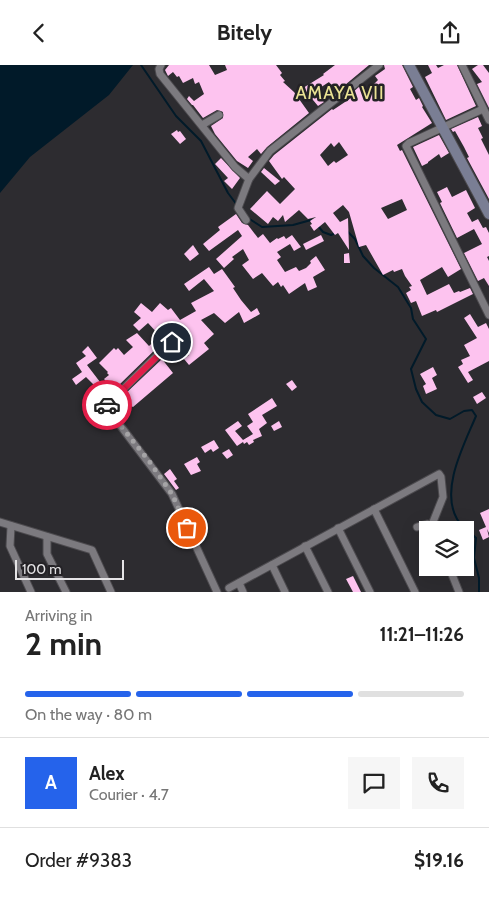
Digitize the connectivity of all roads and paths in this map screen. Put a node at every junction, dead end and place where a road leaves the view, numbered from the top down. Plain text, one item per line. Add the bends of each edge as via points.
1 (161, 65) edge
2 (379, 65) edge
3 (409, 65) edge
4 (464, 66) edge
5 (483, 109) junction
6 (219, 115) dead end
7 (489, 120) edge
8 (202, 125) junction
9 (443, 127) junction
10 (250, 179) junction
11 (489, 214) edge
12 (246, 220) dead end
13 (489, 315) edge
14 (172, 342) dead end
15 (374, 509) junction
16 (435, 521) edge
17 (0, 522) edge
18 (11, 525) junction
19 (338, 528) junction
20 (47, 537) junction
21 (305, 546) junction
22 (272, 565) junction
23 (452, 576) edge
24 (239, 583) junction
25 (229, 588) dead end
26 (31, 592) edge
27 (66, 592) edge
28 (111, 592) edge
29 (217, 592) edge
30 (243, 592) edge
31 (285, 592) edge
32 (328, 592) edge
33 (370, 592) edge
34 (415, 592) edge
35 (459, 592) edge

1 - 8 street via 160,74
2 - 10 street via 270,151
3 - 9 street
4 - 5 street
5 - 7 street
5 - 9 street
6 - 8 street
8 - 10 street via 235,167
9 - 11 street
9 - 13 street via 406,146
10 - 12 street via 238,205
14 - 29 street via 107,408 172,494
15 - 16 street via 439,474 443,497
15 - 19 street
15 - 34 street
17 - 18 street
18 - 20 street
18 - 26 street via 10,546
19 - 21 street
19 - 33 street
20 - 27 street via 48,554
20 - 28 street via 92,550
21 - 22 street
21 - 32 street
22 - 24 street
22 - 31 street
23 - 35 street
24 - 25 street
24 - 30 street

